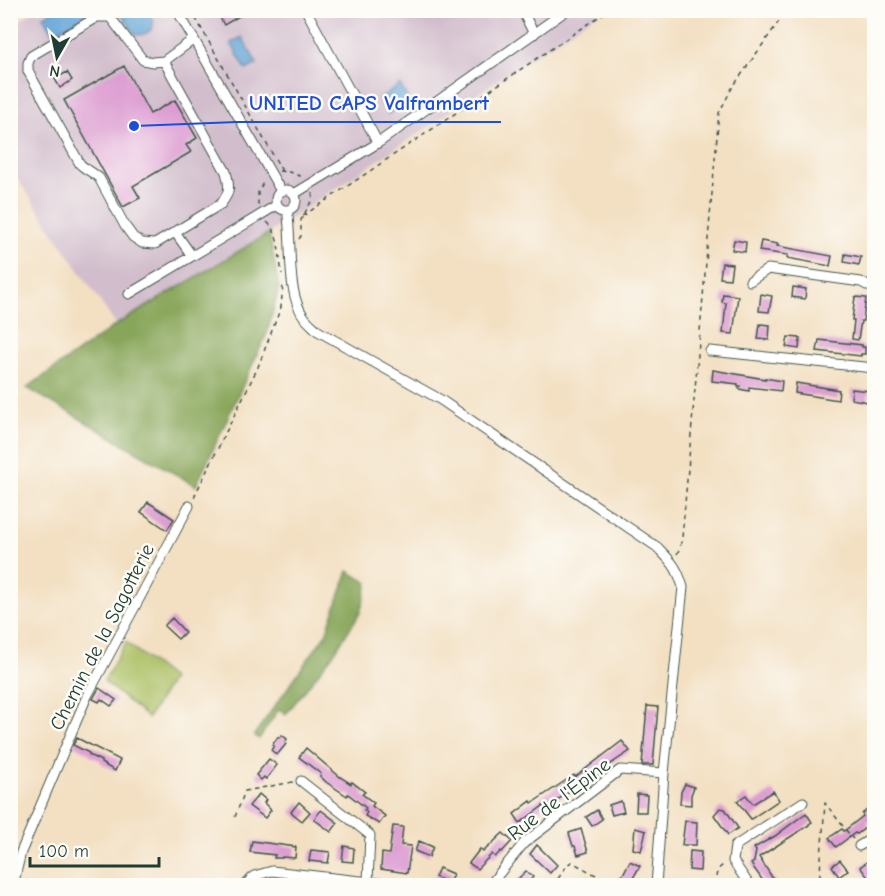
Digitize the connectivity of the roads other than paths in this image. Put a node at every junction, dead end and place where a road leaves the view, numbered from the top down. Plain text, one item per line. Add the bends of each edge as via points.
1 (177, 10) edge
2 (306, 10) edge
3 (522, 10) edge
4 (567, 10) edge
5 (534, 34) junction
6 (194, 39) junction
7 (164, 61) junction
8 (378, 143) junction
9 (281, 191) junction
10 (294, 194) junction
11 (277, 205) junction
12 (287, 210) junction
13 (175, 232) junction
14 (192, 256) junction
15 (750, 281) dead end
16 (874, 289) edge
17 (129, 294) dead end
18 (710, 351) dead end
19 (874, 368) edge
20 (189, 507) road end
21 (664, 773) junction
22 (301, 781) road end
23 (802, 802) dead end
24 (874, 837) edge
25 (859, 846) road end
26 (313, 880) edge
27 (368, 882) junction
28 (13, 885) edge
29 (245, 885) edge
30 (404, 885) edge
31 (492, 885) edge
32 (656, 885) edge
33 (750, 885) edge

1 - 6 street
2 - 8 street
3 - 5 street
4 - 5 street
5 - 8 street
6 - 7 street
6 - 9 street
7 - 13 street via 229,184 228,194 220,204
7 - 13 street via 143,60 110,17 104,16 31,56 28,71 81,165 99,178 133,237 155,244
8 - 10 street
9 - 10 street
9 - 11 street
10 - 12 street via 295,204
11 - 12 street
11 - 14 street
12 - 21 street via 294,297 303,316 318,331 441,400 672,562 683,587
13 - 14 street
14 - 17 street
15 - 16 street via 768,269 861,282
18 - 19 street
20 - 28 street, Chemin de la Sagotterie via 87,696 21,852
21 - 31 street, Rue de l'Épine via 620,770 524,843
21 - 32 street
22 - 27 street via 370,835
23 - 33 street via 735,846 733,861
24 - 25 street
26 - 27 street
26 - 29 street via 272,871 254,876
27 - 30 street

